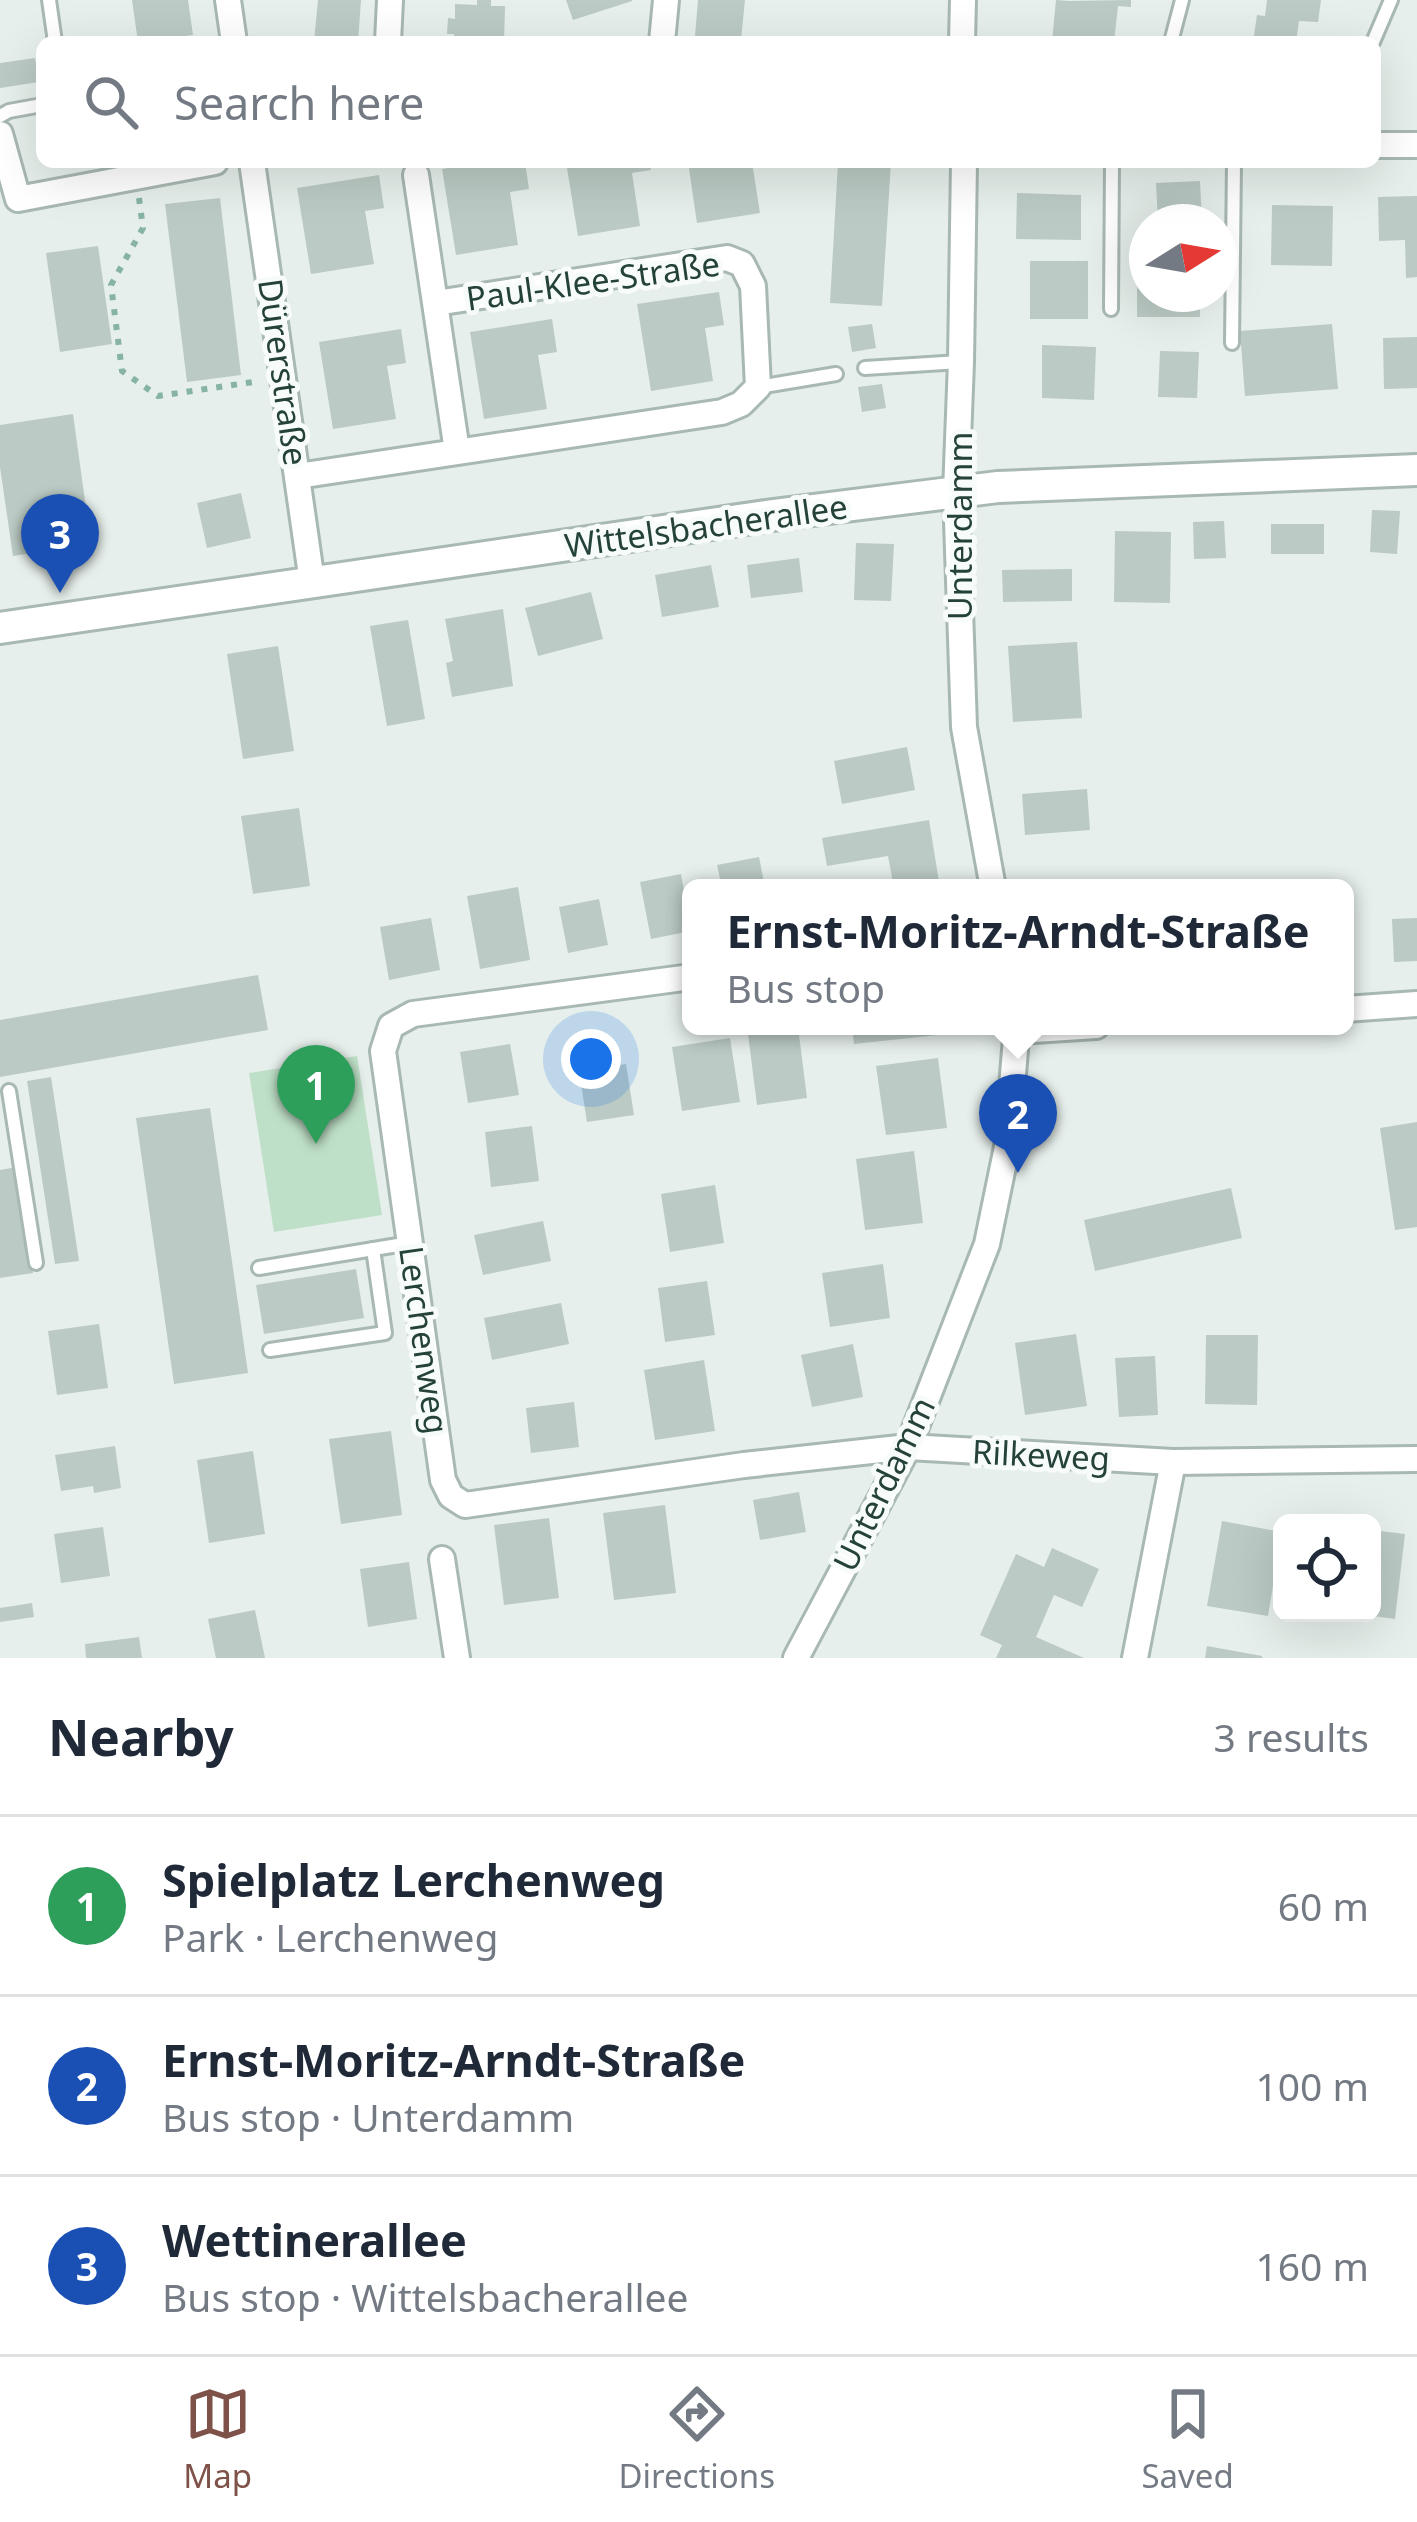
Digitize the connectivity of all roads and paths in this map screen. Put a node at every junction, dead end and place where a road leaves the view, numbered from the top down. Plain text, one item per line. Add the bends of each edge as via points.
1 (49, 0) edge
2 (228, 0) edge
3 (390, 0) edge
4 (666, 0) edge
5 (963, 0) edge
6 (1182, 0) edge
7 (1390, 0) edge
8 (54, 36) edge
9 (233, 36) edge
10 (388, 36) edge
11 (663, 36) edge
12 (962, 36) edge
13 (1173, 36) edge
14 (1375, 36) edge
15 (36, 106) edge
16 (0, 116) edge
17 (0, 134) edge
18 (1381, 145) edge
19 (1417, 146) edge
20 (183, 168) edge
21 (253, 168) edge
22 (964, 168) edge
23 (1112, 168) edge
24 (1234, 168) edge
25 (416, 175) dead end
26 (136, 177) junction
27 (436, 303) junction
28 (1111, 309) dead end
29 (1232, 344) dead end
30 (962, 362) junction
31 (865, 368) dead end
32 (836, 374) dead end
33 (284, 378) junction
34 (758, 387) junction
35 (457, 451) junction
36 (1417, 470) edge
37 (298, 476) junction
38 (956, 492) junction
39 (312, 582) junction
40 (0, 628) edge
41 (991, 879) edge
42 (682, 978) edge
43 (1417, 1004) edge
44 (1354, 1008) edge
45 (1016, 1035) edge
46 (9, 1091) dead end
47 (17, 1144) junction
48 (0, 1148) edge
49 (411, 1243) junction
50 (373, 1250) junction
51 (36, 1263) dead end
52 (259, 1268) dead end
53 (270, 1350) dead end
54 (908, 1447) junction
55 (1417, 1459) edge
56 (1173, 1462) junction
57 (442, 1558) dead end
58 (457, 1658) edge
59 (796, 1658) edge
60 (1135, 1658) edge

1 - 8 lane
2 - 9 street
3 - 10 street
4 - 11 street
5 - 12 street
6 - 13 lane
7 - 14 lane
15 - 16 lane
17 - 26 street via 18,199
18 - 19 street
20 - 26 street
21 - 33 street, Dürerstraße
22 - 30 street, Unterdamm
23 - 28 lane
24 - 29 lane
25 - 27 street, Paul-Klee-Straße
26 - 33 path via 143,228 111,285 122,371 158,396
27 - 34 street, Paul-Klee-Straße via 727,258 742,264 754,286
27 - 35 street, Paul-Klee-Straße
30 - 31 lane
30 - 38 street, Unterdamm
32 - 34 lane
33 - 37 street, Dürerstraße
34 - 35 street via 722,412
35 - 37 street
36 - 38 street, Wittelsbacherallee
37 - 39 street, Dürerstraße
38 - 39 street, Wittelsbacherallee
38 - 41 street, Unterdamm via 964,727
39 - 40 street, Wittelsbacherallee
42 - 49 street, Lerchenweg via 413,1014 391,1026 383,1051
43 - 44 street
45 - 54 street, Unterdamm via 1007,1148 986,1244
46 - 47 lane
47 - 48 lane
47 - 51 lane
49 - 50 lane
49 - 54 street, Lerchenweg via 442,1480 465,1504
50 - 52 lane
50 - 53 lane via 385,1333
54 - 56 street, Rilkeweg
54 - 59 street, Unterdamm
55 - 56 street, Rilkeweg
56 - 60 street
57 - 58 street

